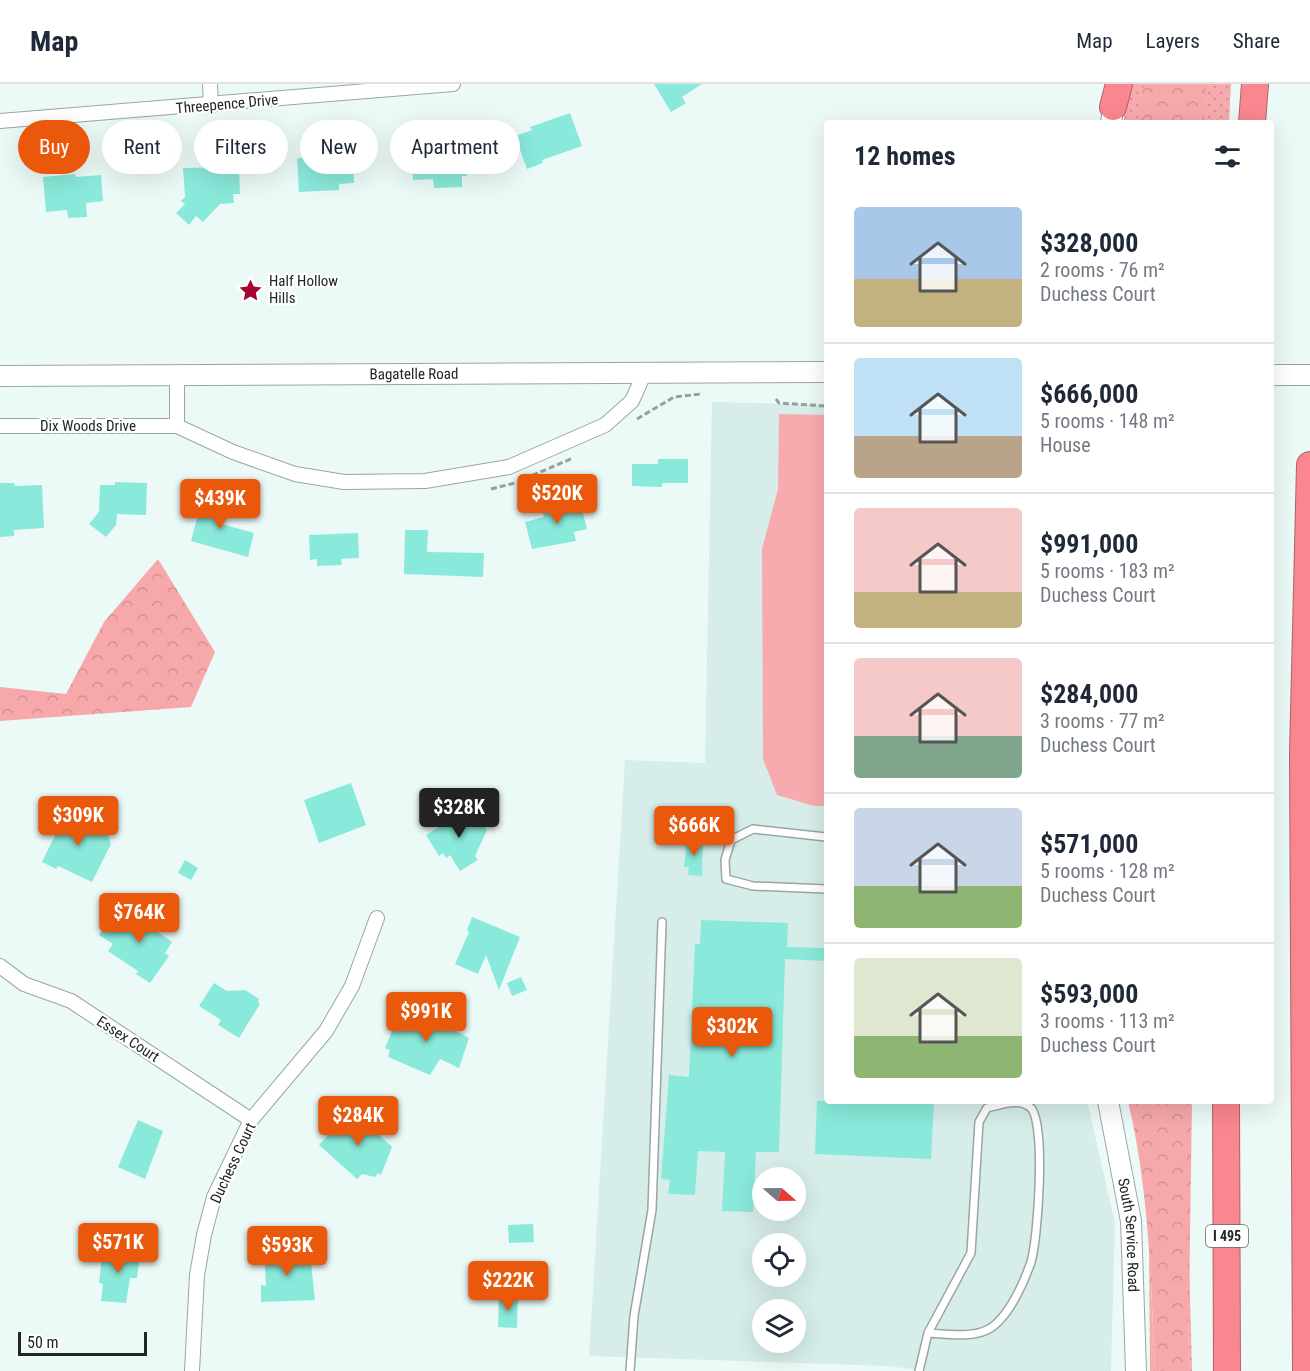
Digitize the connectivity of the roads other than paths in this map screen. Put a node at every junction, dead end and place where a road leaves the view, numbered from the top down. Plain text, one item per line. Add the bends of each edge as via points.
1 (210, 84) edge
2 (453, 84) edge
3 (1255, 84) edge
4 (211, 106) junction
5 (1252, 120) edge
6 (0, 121) edge
7 (824, 372) edge
8 (644, 374) junction
9 (177, 375) junction
10 (1274, 375) edge
11 (1310, 375) edge
12 (0, 376) edge
13 (0, 426) edge
14 (177, 426) junction
15 (1310, 465) edge
16 (824, 837) edge
17 (824, 889) edge
18 (377, 918) dead end
19 (662, 922) dead end
20 (0, 966) edge
21 (1008, 1104) edge
22 (1023, 1104) edge
23 (1108, 1104) edge
24 (1213, 1104) edge
25 (1226, 1104) edge
26 (251, 1120) junction
27 (928, 1333) junction
28 (1307, 1349) edge
29 (1227, 1361) edge
30 (192, 1371) edge
31 (630, 1371) edge
32 (919, 1371) edge
33 (1136, 1371) edge

1 - 4 street
2 - 4 street, Threepence Drive
3 - 5 highway
4 - 6 street, Threepence Drive
7 - 8 street, Bagatelle Road
8 - 9 street, Bagatelle Road
8 - 14 street, Dix Woods Drive via 632,401 605,425 508,467 425,481 344,482 295,474
9 - 12 street, Bagatelle Road
9 - 14 street
10 - 11 street
13 - 14 street, Dix Woods Drive
15 - 28 highway via 1303,753
16 - 17 lane via 753,830 731,840 725,860 726,879 753,886
18 - 26 street, Duchess Court via 352,986 326,1031
19 - 31 lane via 652,1210 634,1316
20 - 26 street, Essex Court via 24,984 71,1002
21 - 27 lane via 987,1108 979,1122 971,1253
22 - 27 lane via 1031,1108 1039,1126 1038,1207 1031,1260 1013,1304 988,1329 963,1334
23 - 33 street, South Service Road via 1131,1221
24 - 29 highway
25 - 29 highway, I 495
26 - 30 street, Duchess Court via 214,1197 204,1235 197,1275
27 - 32 lane

